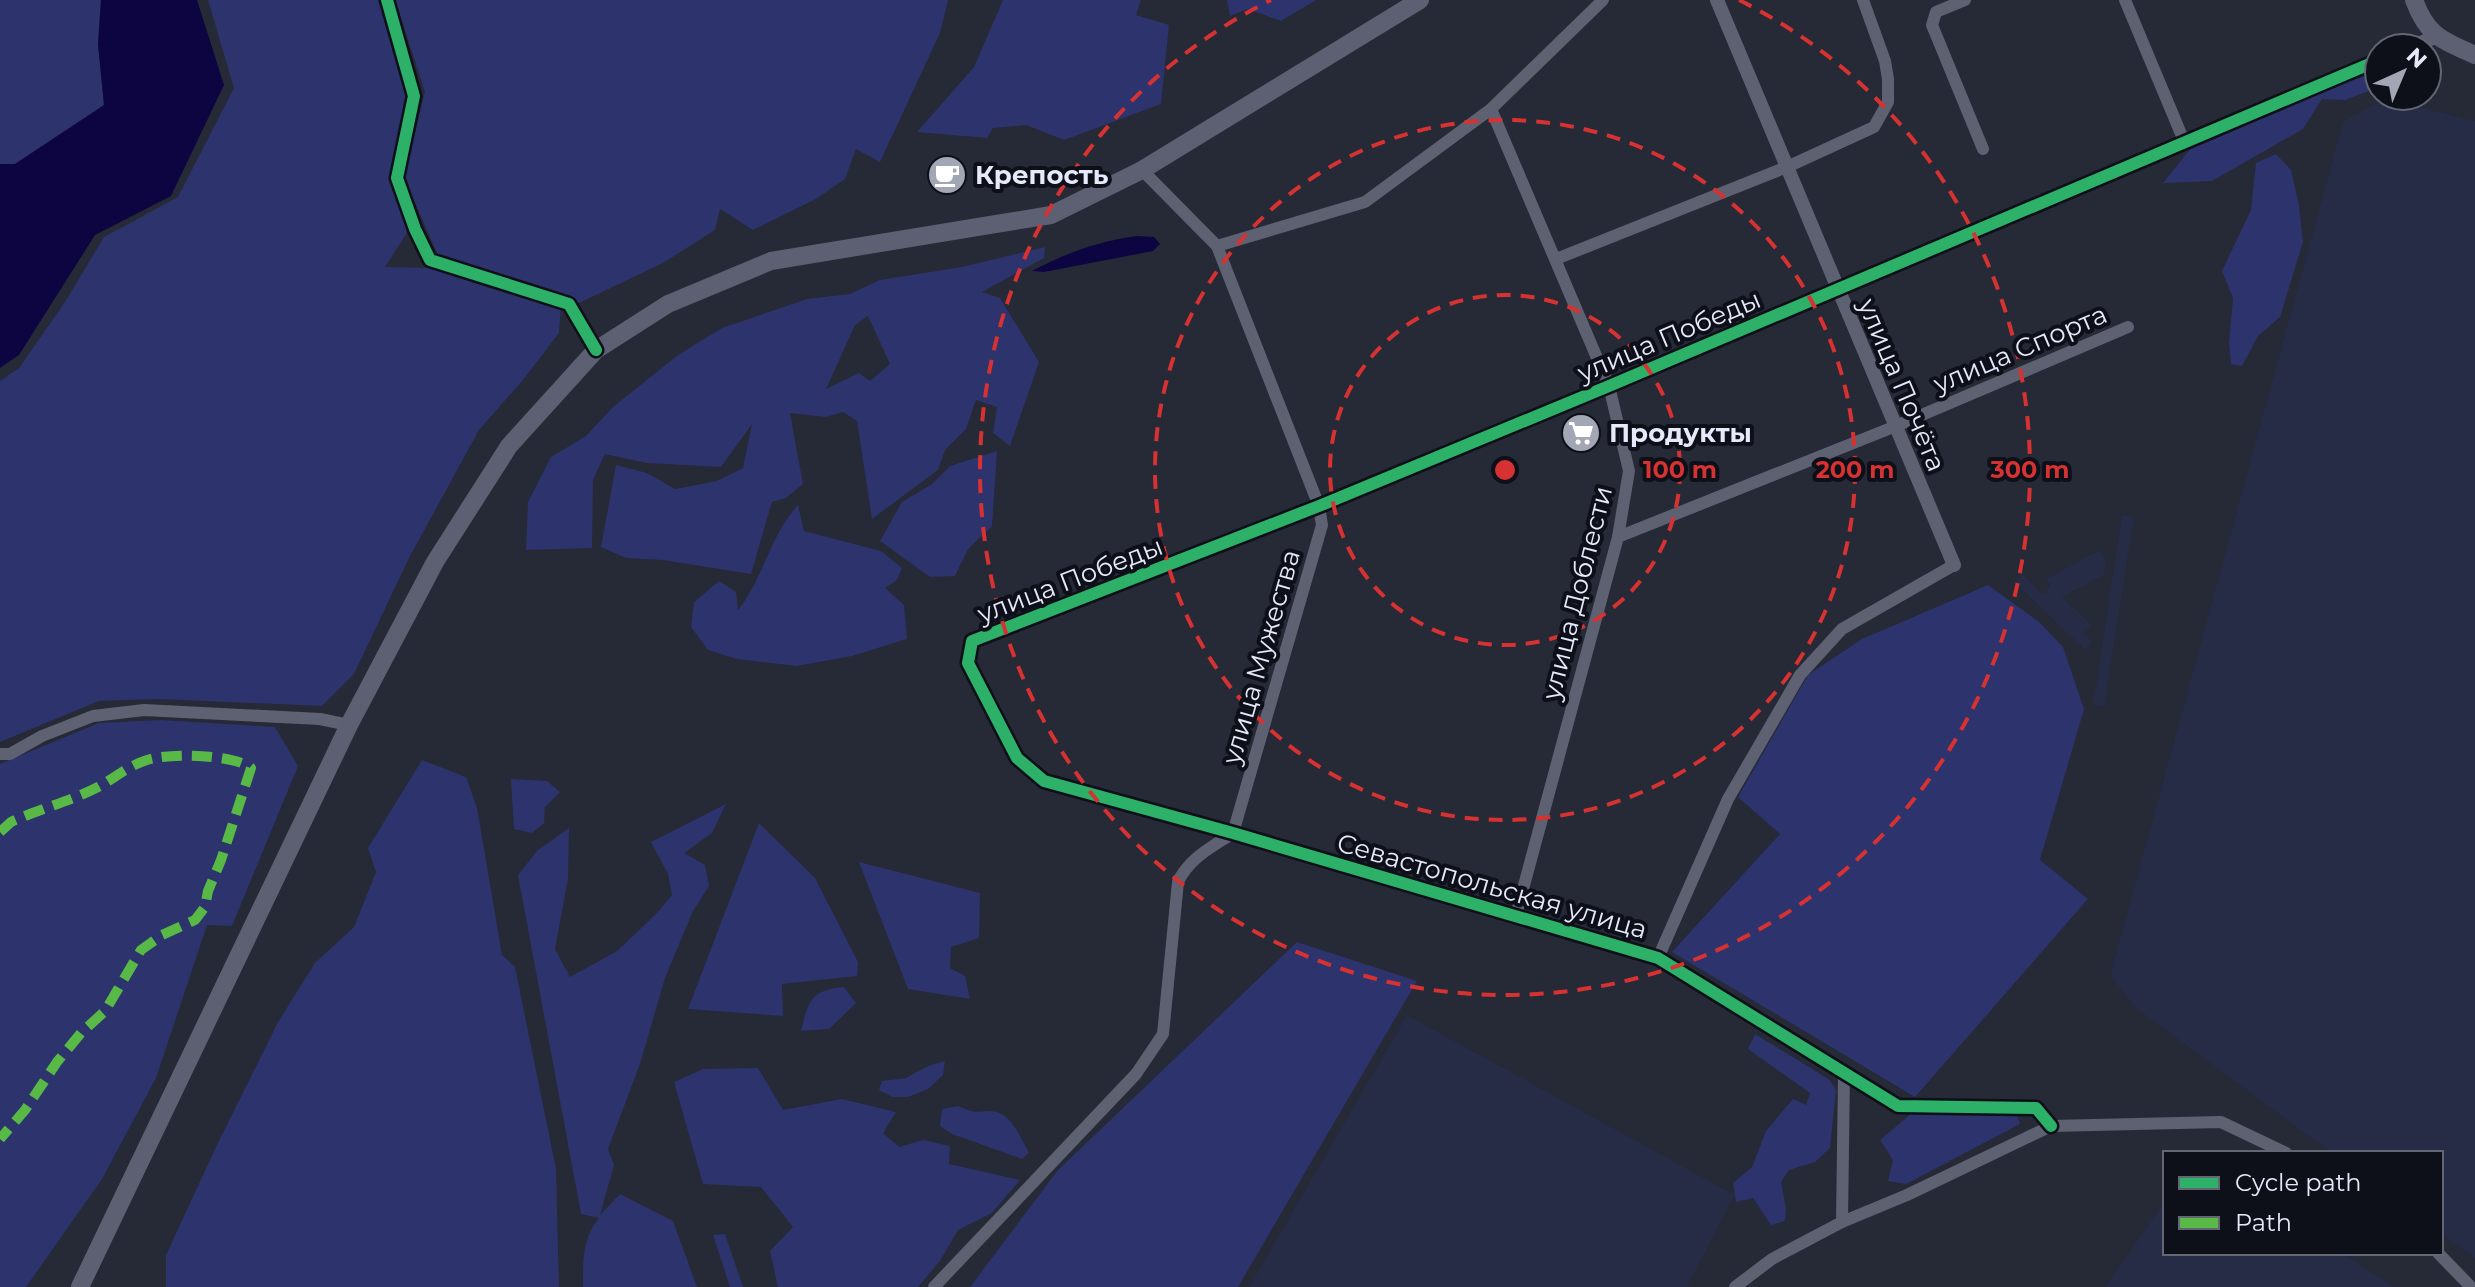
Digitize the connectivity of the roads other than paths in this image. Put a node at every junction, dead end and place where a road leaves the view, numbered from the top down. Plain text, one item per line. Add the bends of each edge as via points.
1 (387, 0) edge
2 (1420, 0) edge
3 (1603, 0) edge
4 (1717, 0) edge
5 (1863, 0) edge
6 (1965, 0) edge
7 (2125, 0) edge
8 (2414, 0) edge
9 (2432, 32) edge
10 (2443, 41) edge
11 (2475, 55) edge
12 (2363, 67) edge
13 (1491, 109) junction
14 (2184, 141) junction
15 (1983, 149) dead end
16 (1787, 167) junction
17 (1142, 170) junction
18 (1217, 246) junction
19 (1556, 259) junction
20 (1838, 289) junction
21 (2128, 327) dead end
22 (596, 350) junction
23 (1609, 386) junction
24 (1896, 426) junction
25 (1319, 506) junction
26 (1618, 537) junction
27 (1954, 565) joint
28 (972, 641) joint
29 (349, 725) junction
30 (0, 754) edge
31 (1233, 833) junction
32 (1516, 915) junction
33 (1658, 958) junction
34 (1844, 1073) junction
35 (2051, 1126) junction
36 (2282, 1151) edge
37 (1842, 1222) junction
38 (2440, 1255) edge
39 (80, 1287) edge
40 (934, 1287) edge
41 (1735, 1287) edge
42 (2471, 1287) edge

1 - 22 street via 414,96 397,178 430,260 569,304
2 - 17 main road
3 - 13 street
4 - 16 street, улица Почёта
5 - 16 street via 1885,61 1888,102 1874,127
6 - 15 street via 1936,12 1932,25
7 - 14 street
8 - 9 main road
10 - 11 main road
12 - 14 street, улица Победы
13 - 18 street via 1365,202
13 - 19 street, улица Доблести
14 - 20 street, улица Победы
16 - 19 street
16 - 20 street, улица Почёта
17 - 18 street, улица Мужества
17 - 22 main road via 1051,215 771,261 668,304
18 - 25 street, улица Мужества
19 - 23 street, улица Доблести
20 - 23 street, улица Победы
20 - 24 street, улица Почёта
21 - 24 street, улица Спорта
22 - 29 main road via 509,446 435,562
23 - 25 street, улица Победы
23 - 26 street, улица Доблести via 1629,471
24 - 26 street, улица Спорта
24 - 27 street, улица Почёта
25 - 28 street, улица Победы
25 - 31 street, улица Мужества via 1322,525
26 - 32 street, улица Доблести
27 - 33 street via 1842,629 1800,675 1728,799
28 - 31 street, Севастопольская улица via 968,663 1017,758 1044,781
29 - 30 street via 144,710 93,716
29 - 39 main road
31 - 32 street, Севастопольская улица
31 - 40 street via 1194,859 1178,882 1163,1034 1136,1074
32 - 33 street, Севастопольская улица
33 - 34 street, Севастопольская улица
34 - 35 street, Севастопольская улица via 1898,1106 2036,1108
34 - 37 street
35 - 36 street via 2221,1122
35 - 37 street
37 - 41 street via 1772,1259
38 - 42 street

